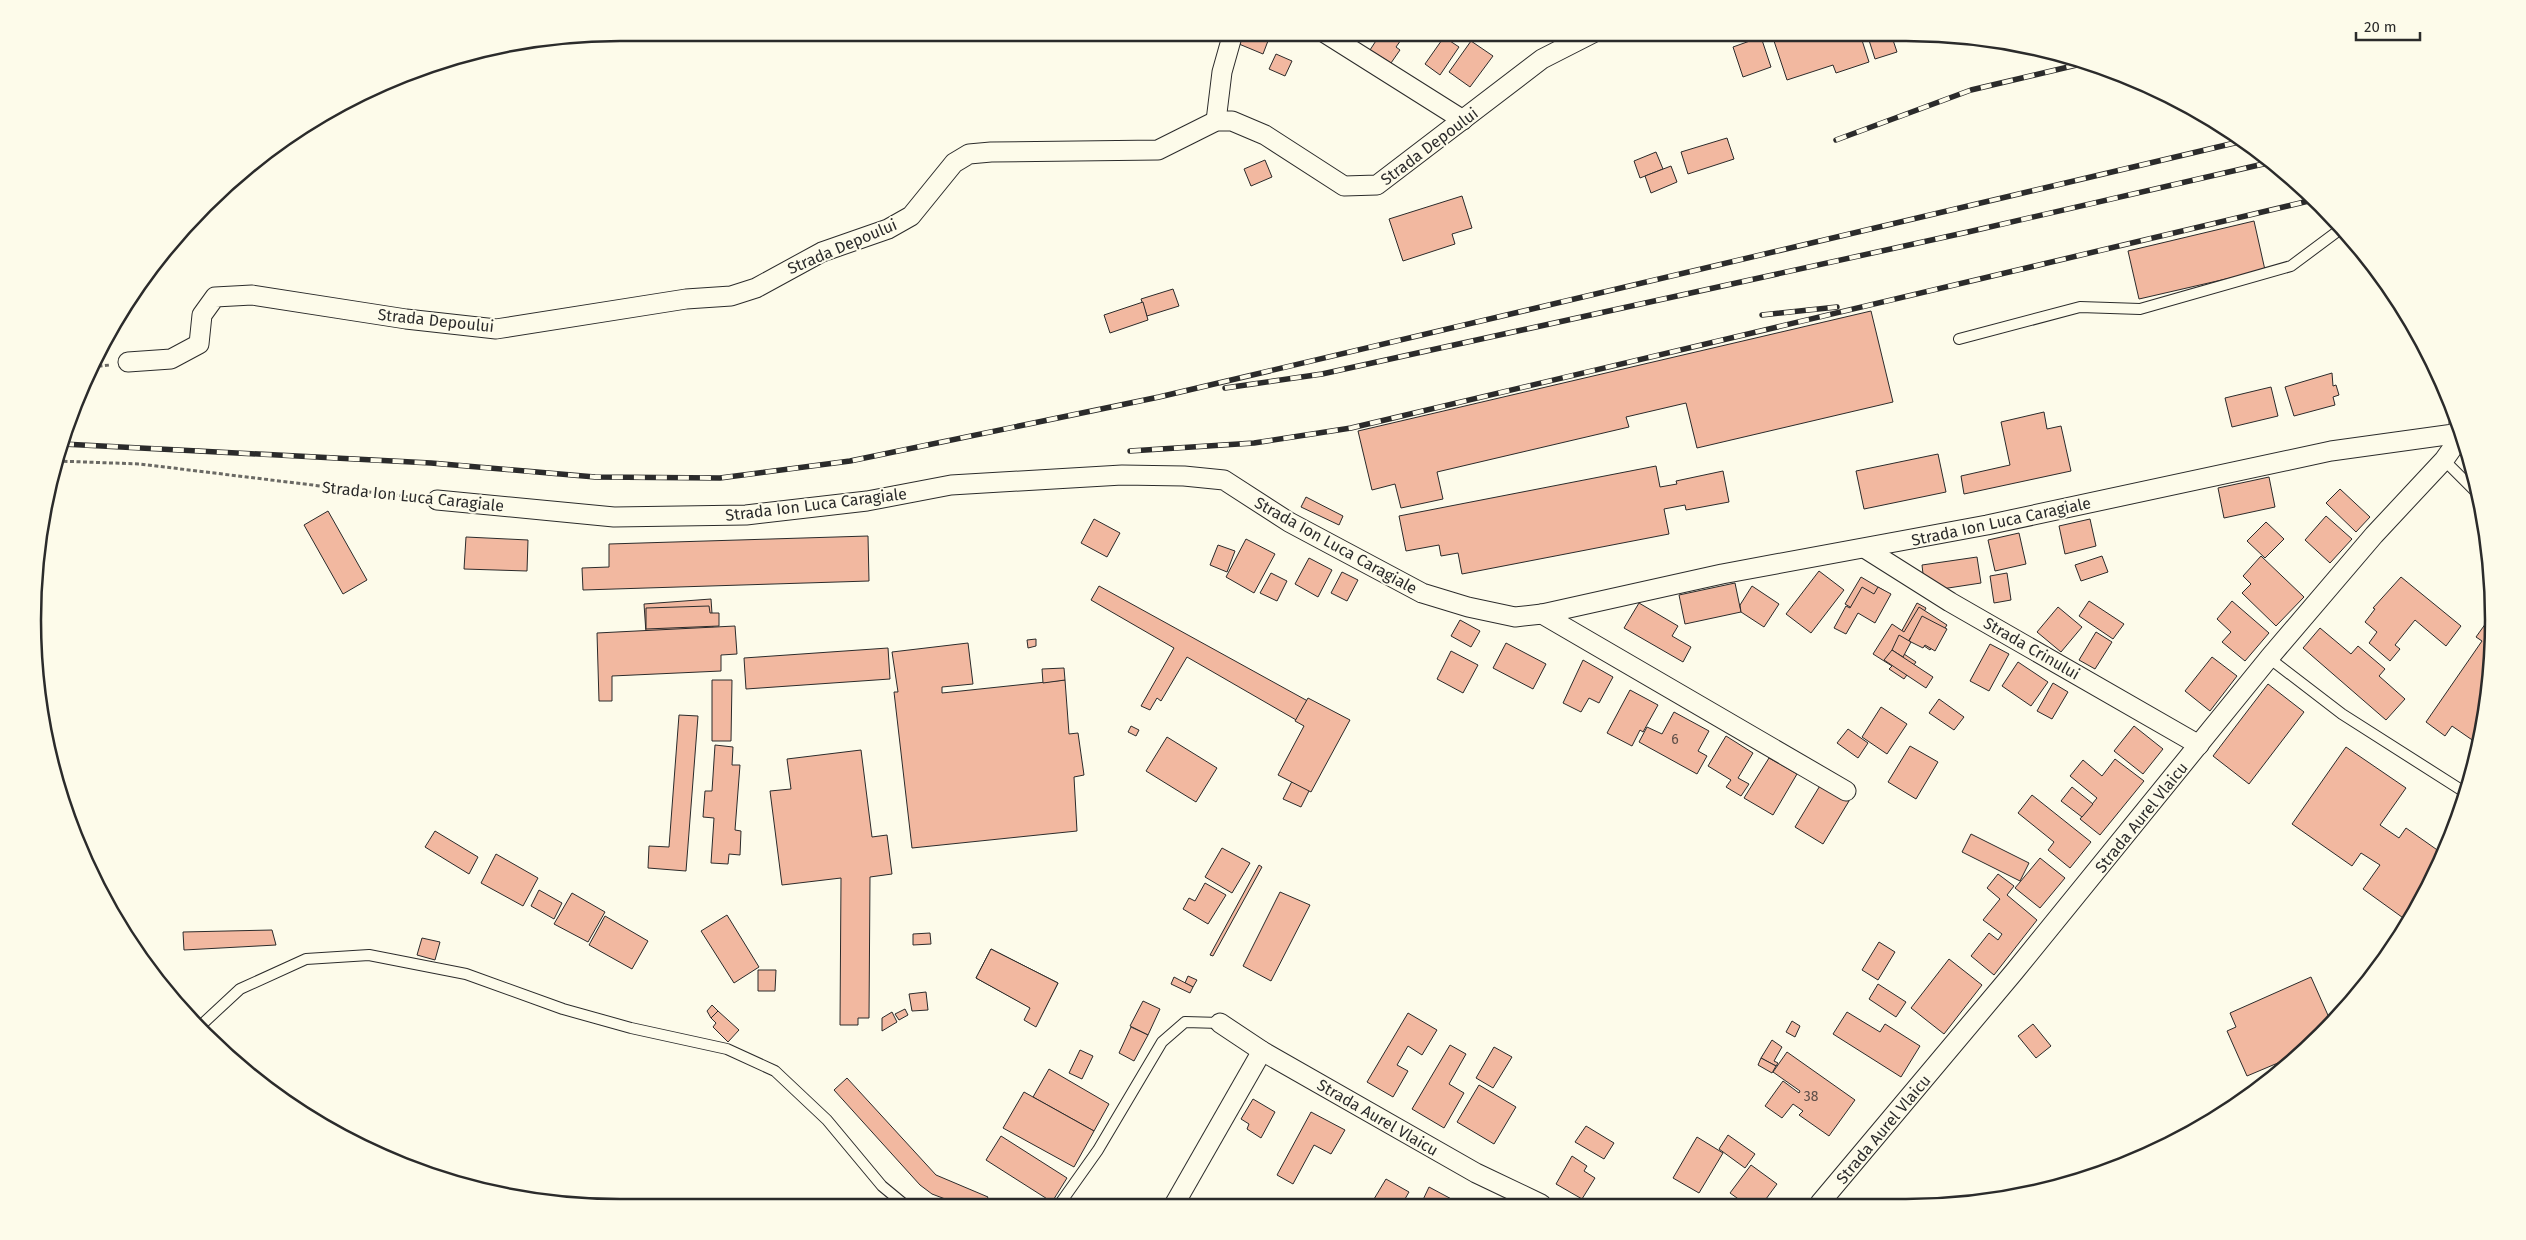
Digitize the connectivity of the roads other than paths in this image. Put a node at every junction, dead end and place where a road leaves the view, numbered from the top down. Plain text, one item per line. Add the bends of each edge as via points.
1 (1231, 41) edge
2 (1338, 41) edge
3 (1577, 41) edge
4 (1463, 120) junction
5 (1216, 121) junction
6 (2336, 233) edge
7 (1958, 339) dead end
8 (128, 362) dead end
9 (2453, 431) edge
10 (2456, 439) edge
11 (2444, 460) junction
12 (2469, 485) edge
13 (437, 500) road end
14 (1866, 549) junction
15 (1542, 614) junction
16 (2269, 658) junction
17 (2199, 744) junction
18 (2459, 789) edge
19 (1846, 791) dead end
20 (204, 1022) edge
21 (1220, 1022) joint
22 (1262, 1051) junction
23 (898, 1199) edge
24 (1063, 1199) edge
25 (1177, 1199) edge
26 (1531, 1199) edge
27 (1823, 1199) edge

1 - 5 street via 1222,72
2 - 4 street
3 - 4 street, Strada Depoului via 1542,59
4 - 5 street, Strada Depoului via 1377,186 1360,187 1344,186 1265,135 1232,121
5 - 8 street, Strada Depoului via 1158,150 969,154 954,163 910,216 888,229 822,252 756,288 731,296 686,299 496,329 406,319 252,295 215,297 202,316 199,344 170,359
6 - 7 lane via 2291,266 2140,309 2080,307
9 - 14 street, Strada Ion Luca Caragiale via 2332,451
10 - 11 street, Strada Aurel Vlaicu
11 - 12 lane
11 - 16 street, Strada Aurel Vlaicu via 2374,535
13 - 15 street, Strada Ion Luca Caragiale via 614,517 746,515 867,501 951,485 1122,476 1224,480 1289,522 1422,594 1515,617
14 - 15 street, Strada Ion Luca Caragiale via 1722,574
14 - 17 street, Strada Crinului via 1950,602
15 - 19 street
16 - 17 street, Strada Aurel Vlaicu
16 - 18 lane via 2342,714
17 - 27 street, Strada Aurel Vlaicu
20 - 23 lane via 240,989 306,959 369,955 466,974 563,1009 727,1049 775,1071 827,1120 882,1186
21 - 22 street, Strada Aurel Vlaicu
21 - 24 lane via 1185,1022 1162,1042 1098,1150
22 - 25 street
22 - 26 street, Strada Aurel Vlaicu via 1476,1173

